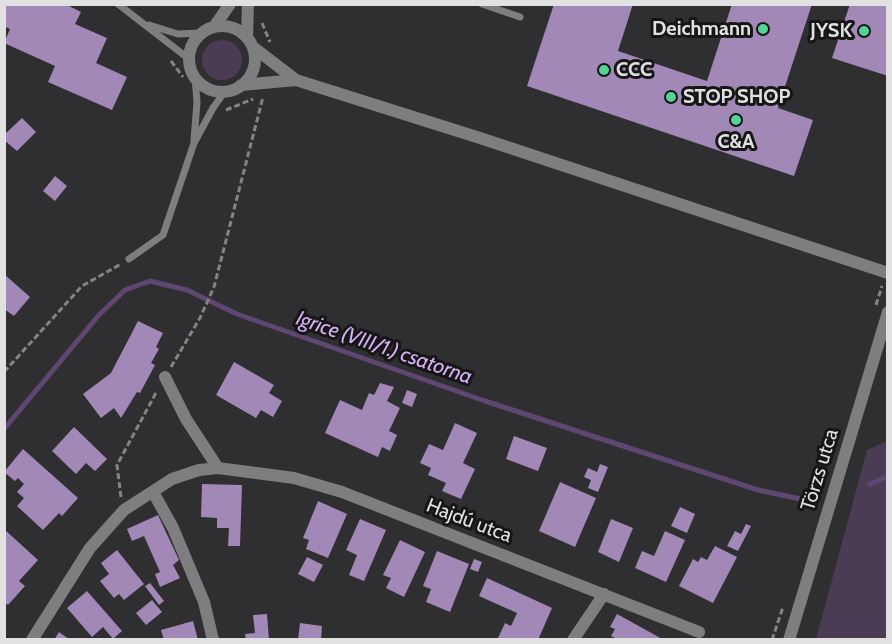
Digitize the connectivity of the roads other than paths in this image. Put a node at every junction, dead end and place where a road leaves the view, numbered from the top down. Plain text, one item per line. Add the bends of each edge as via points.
1 (117, 4) edge
2 (230, 4) edge
3 (248, 4) edge
4 (482, 4) edge
5 (519, 17) dead end
6 (144, 23) junction
7 (214, 27) junction
8 (201, 33) junction
9 (250, 43) junction
10 (189, 59) junction
11 (195, 78) junction
12 (296, 80) junction
13 (241, 85) junction
14 (225, 91) junction
15 (194, 142) junction
16 (129, 259) road end
17 (888, 273) edge
18 (888, 312) edge
19 (165, 376) road end
20 (218, 468) junction
21 (153, 492) junction
22 (604, 594) junction
23 (699, 632) dead end
24 (32, 639) edge
25 (213, 639) edge
26 (573, 639) edge
27 (789, 639) edge

1 - 6 lane
2 - 7 street
3 - 9 street
4 - 5 lane
6 - 8 lane via 178,34
6 - 10 lane
7 - 8 street
7 - 9 street via 229,27
8 - 10 street via 192,45
9 - 12 street
9 - 13 street via 253,68
10 - 11 street
11 - 14 street via 212,90
11 - 15 lane
12 - 13 street
12 - 17 street
13 - 14 street
14 - 15 lane
15 - 16 lane via 163,235
18 - 27 street, Törzs utca
19 - 20 street via 186,419
20 - 21 street, Hajdú utca via 172,479
20 - 22 street, Hajdú utca via 294,478 342,492
21 - 24 street, Hajdú utca via 108,525
21 - 25 street via 173,528 204,602
22 - 23 street, Hajdú utca
22 - 26 street

